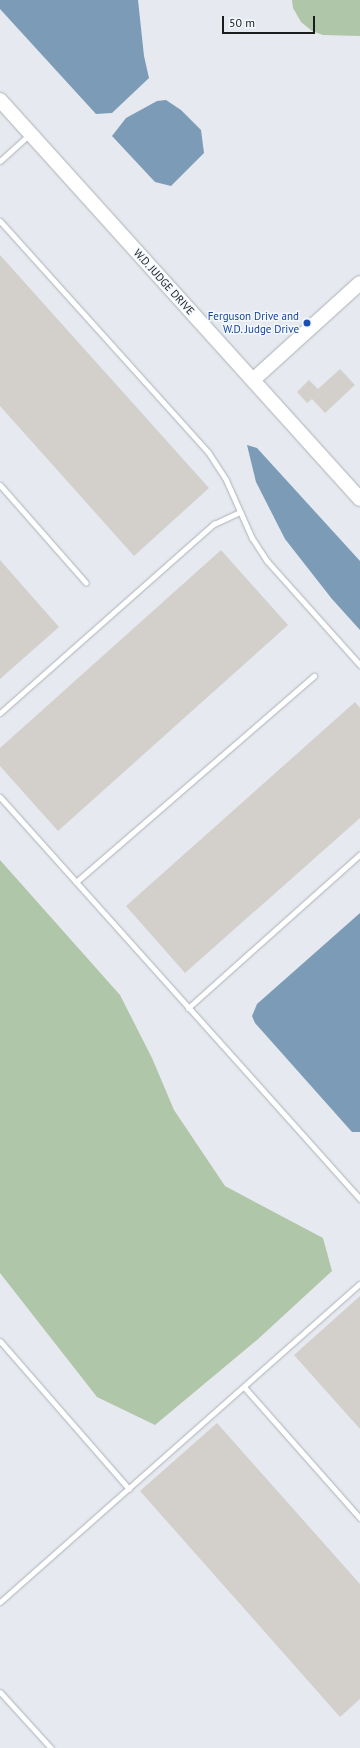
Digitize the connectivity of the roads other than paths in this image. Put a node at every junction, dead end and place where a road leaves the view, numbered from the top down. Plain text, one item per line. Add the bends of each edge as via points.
1 (0, 100) edge
2 (30, 134) junction
3 (0, 161) edge
4 (0, 221) edge
5 (360, 283) edge
6 (253, 380) junction
7 (0, 486) edge
8 (360, 499) edge
9 (240, 512) junction
10 (86, 583) dead end
11 (360, 665) edge
12 (314, 676) dead end
13 (0, 713) edge
14 (0, 797) edge
15 (360, 854) edge
16 (76, 882) junction
17 (188, 1008) junction
18 (359, 1196) edge
19 (360, 1284) edge
20 (0, 1341) edge
21 (244, 1387) junction
22 (129, 1489) junction
23 (360, 1518) edge
24 (0, 1602) edge
25 (0, 1692) edge
26 (51, 1748) edge

1 - 2 street, W.D. JUDGE DRIVE
2 - 3 lane
2 - 6 street, W.D. JUDGE DRIVE
4 - 9 lane via 208,452 226,480
5 - 6 street
6 - 8 street, W.D. JUDGE DRIVE
7 - 10 lane
9 - 11 lane via 252,538 267,561
9 - 13 lane via 214,524
12 - 16 lane
14 - 16 lane
15 - 17 lane
16 - 17 lane
17 - 18 lane
19 - 21 lane
20 - 22 lane
21 - 22 lane
21 - 23 lane
22 - 24 lane
25 - 26 lane

